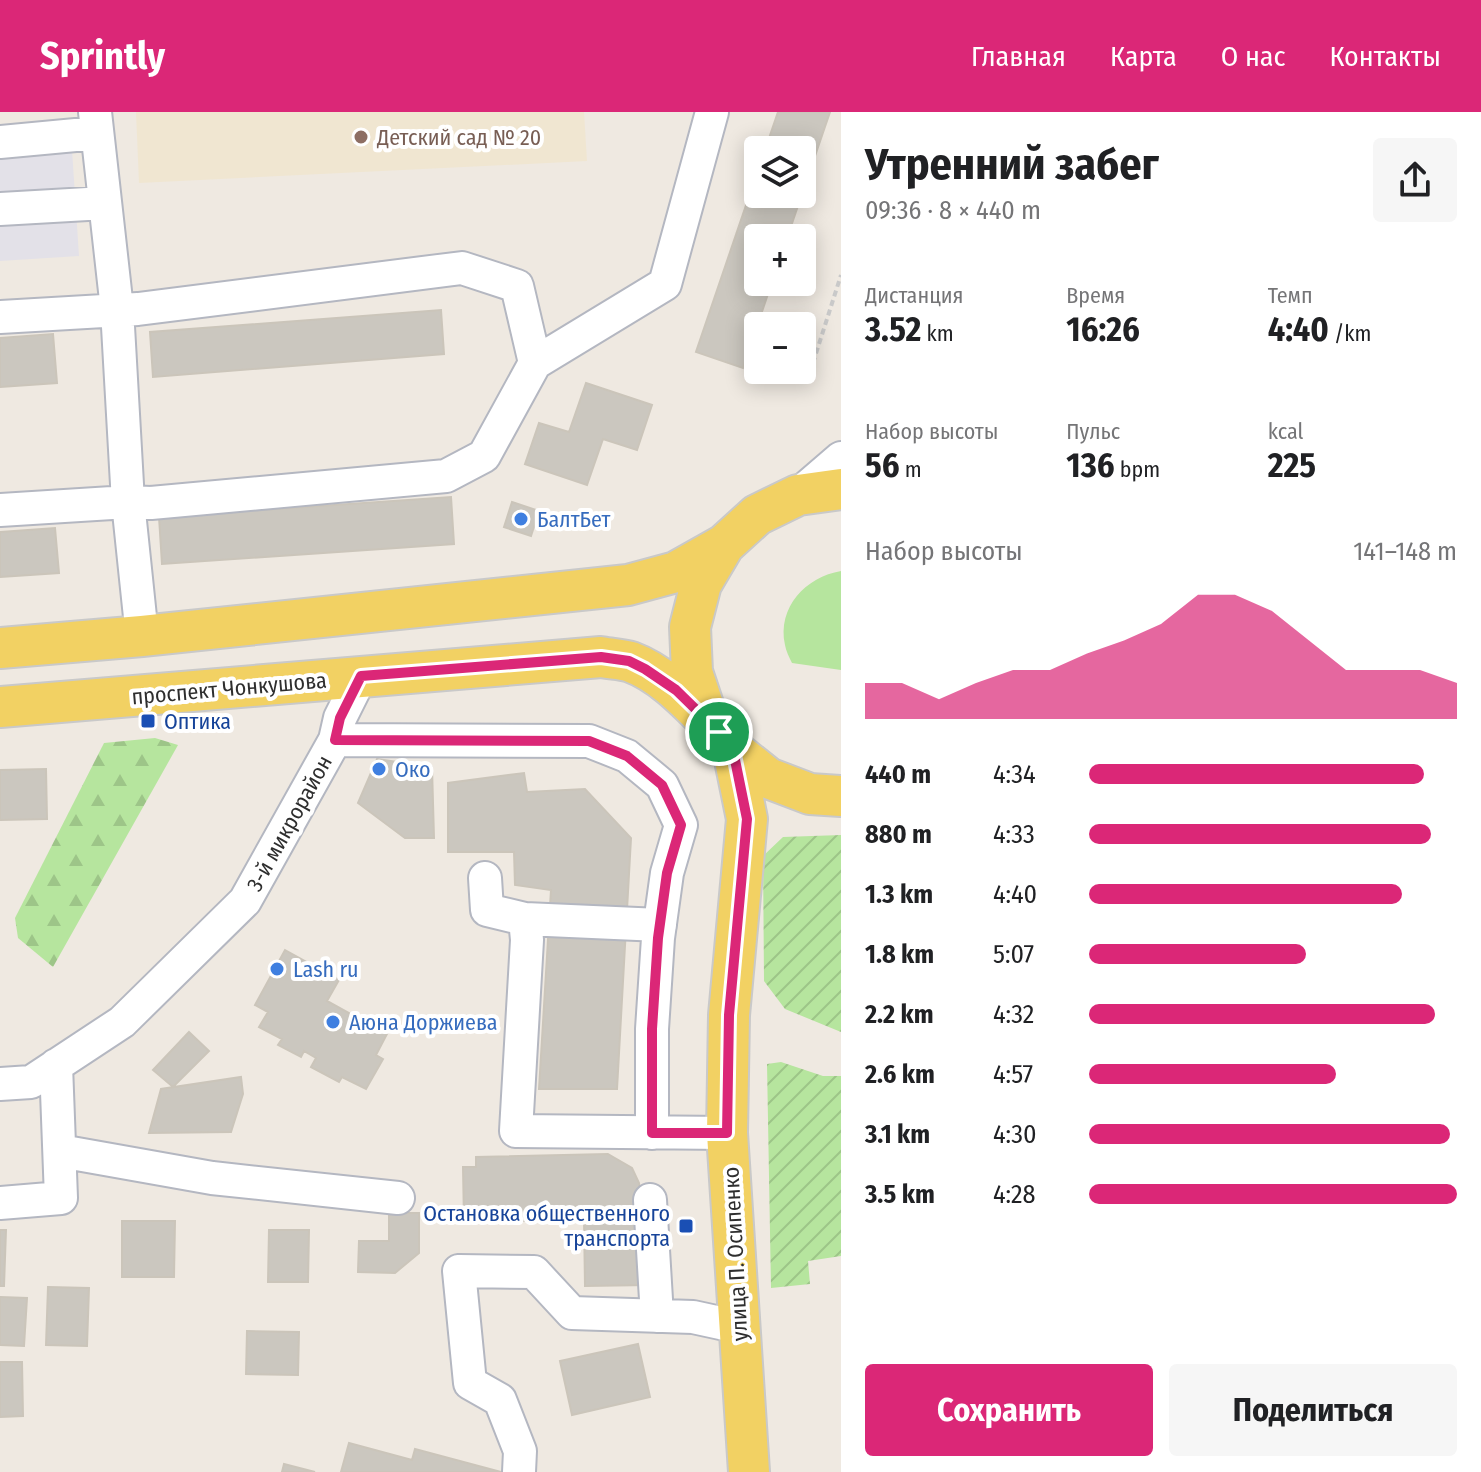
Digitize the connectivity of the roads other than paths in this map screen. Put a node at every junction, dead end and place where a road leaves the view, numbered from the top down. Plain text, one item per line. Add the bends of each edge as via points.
1 (712, 112) edge
2 (96, 123) edge
3 (0, 142) edge
4 (105, 203) junction
5 (0, 209) edge
6 (117, 309) junction
7 (0, 317) edge
8 (535, 363) junction
9 (841, 458) edge
10 (841, 489) edge
11 (798, 495) junction
12 (128, 502) junction
13 (0, 510) edge
14 (724, 545) junction
15 (142, 636) junction
16 (0, 648) edge
17 (361, 676) junction
18 (0, 707) edge
19 (335, 740) junction
20 (726, 741) junction
21 (841, 796) edge
22 (485, 878) dead end
23 (525, 919) junction
24 (660, 925) junction
25 (56, 1065) junction
26 (0, 1084) edge
27 (652, 1133) junction
28 (727, 1133) junction
29 (60, 1151) junction
30 (398, 1198) dead end
31 (650, 1200) dead end
32 (0, 1203) edge
33 (657, 1316) junction
34 (739, 1327) junction
35 (519, 1472) edge
36 (749, 1472) edge

1 - 8 street via 665,284
2 - 3 street
2 - 4 street
4 - 5 street
4 - 6 street
6 - 7 street
6 - 8 street via 462,268 517,286
6 - 12 street
8 - 12 street via 484,456 446,476
9 - 11 street
10 - 11 main road
11 - 14 main road via 757,515
12 - 13 street
12 - 15 street
14 - 15 main road via 676,572 628,585
14 - 20 main road via 701,584 690,627 692,672 706,714
15 - 16 main road
17 - 18 main road, проспект Чонкушова
17 - 19 street
17 - 20 main road, проспект Чонкушова via 601,657 629,661 676,690
19 - 24 street, 3-й микрорайон via 589,741 627,756 662,785 681,825
19 - 25 street, 3-й микрорайон via 245,901 122,1022
20 - 21 main road, проспект Чонкушова via 768,778 810,794
20 - 28 main road, улица П. Осипенко via 747,819 729,1015
22 - 23 street via 487,910
23 - 24 street
23 - 27 street via 516,1131
24 - 27 street, 3-й микрорайон
25 - 26 street, 3-й микрорайон via 31,1082
25 - 29 street
27 - 28 street
28 - 34 main road, улица П. Осипенко
29 - 30 street via 212,1178
29 - 32 street via 61,1198
31 - 33 street
33 - 34 street
33 - 35 street via 572,1313 534,1272 459,1271 470,1383 500,1400 520,1451
34 - 36 main road, улица П. Осипенко

